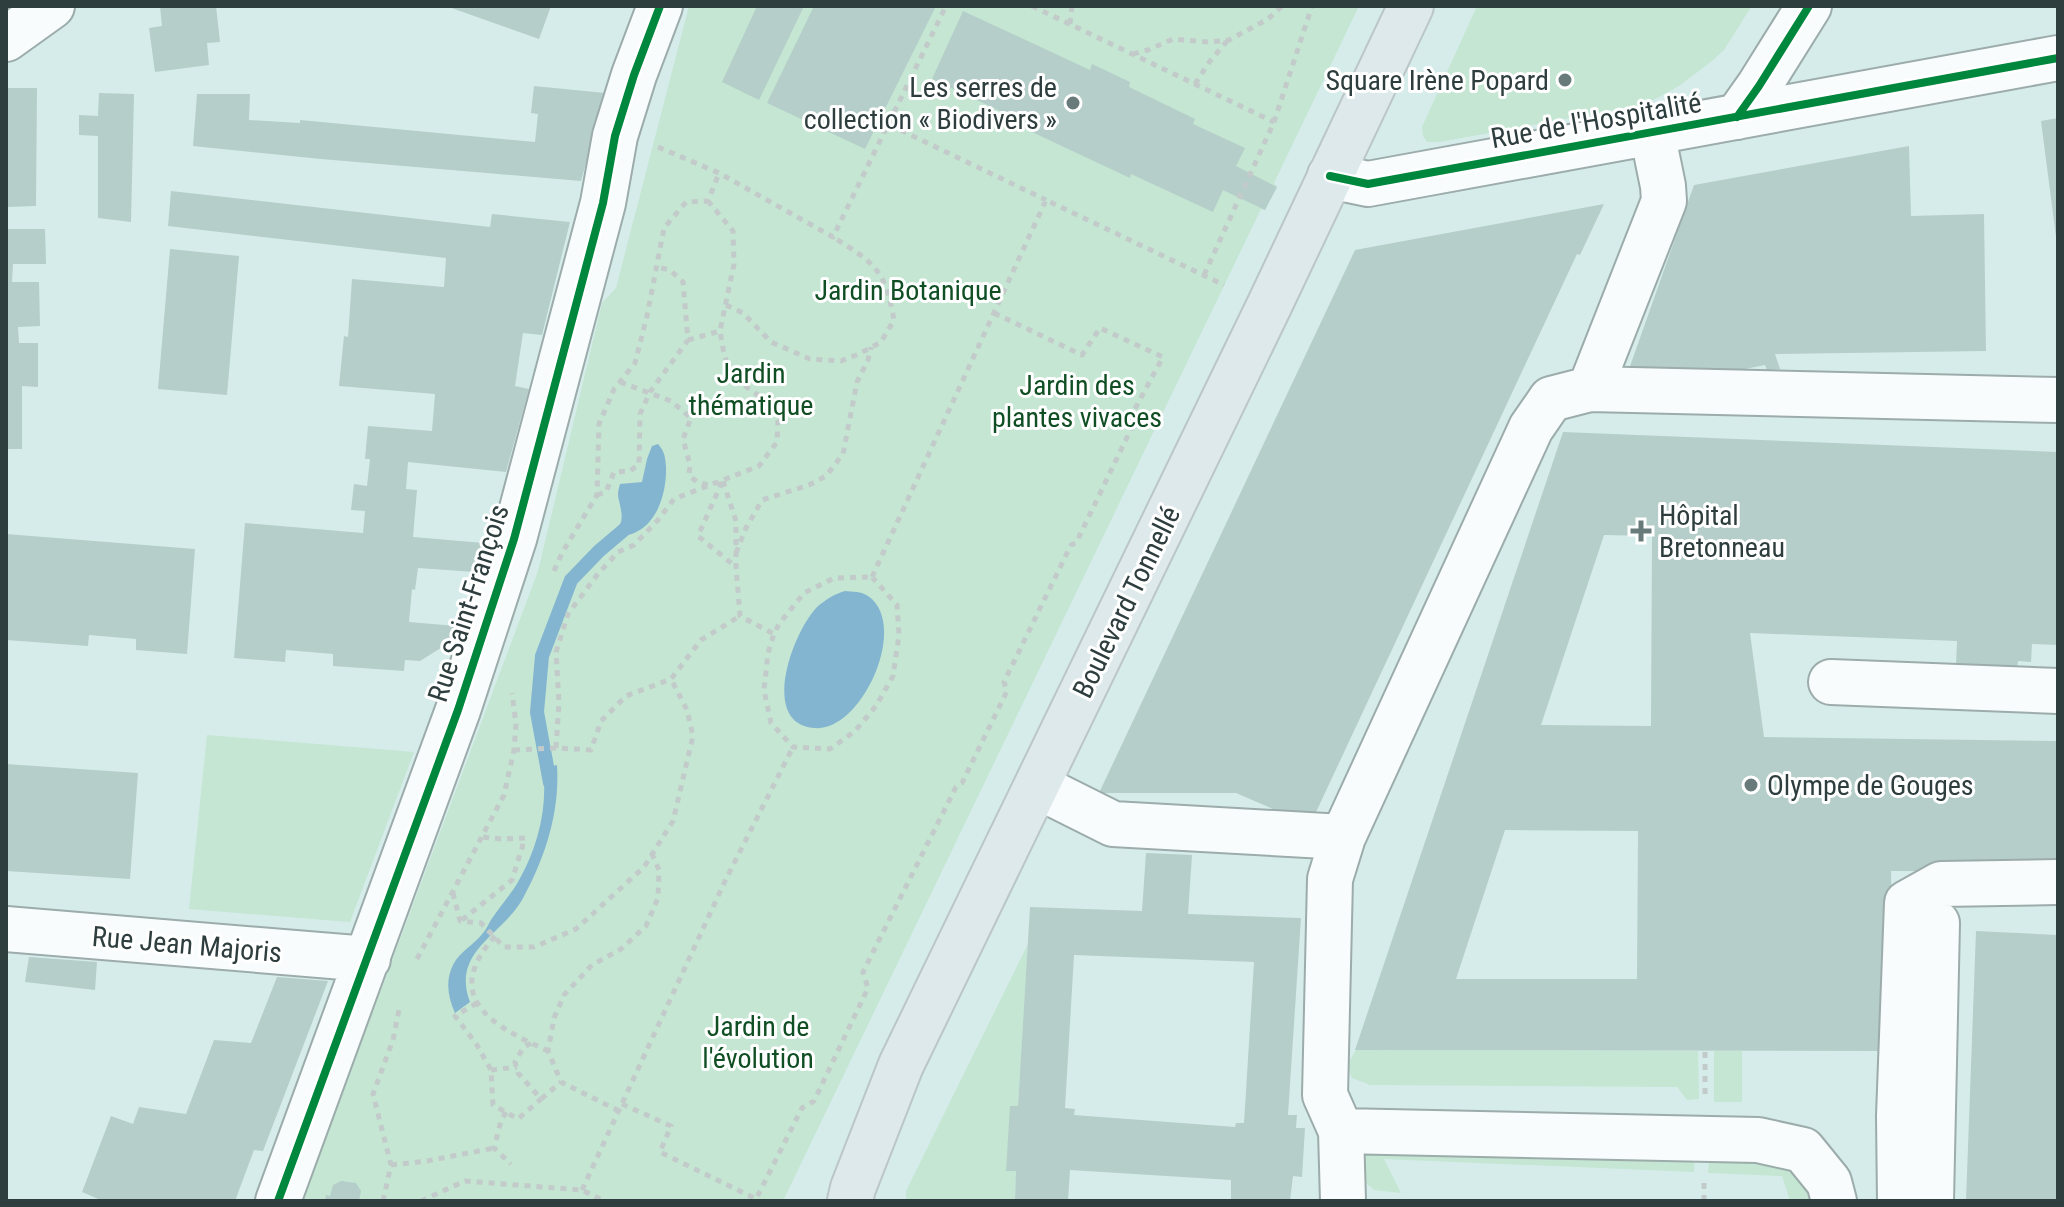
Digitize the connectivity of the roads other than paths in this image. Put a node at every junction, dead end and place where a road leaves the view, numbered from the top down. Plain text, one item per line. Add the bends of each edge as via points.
1 (52, 6) edge
2 (660, 6) edge
3 (1411, 6) edge
4 (1809, 6) edge
5 (6, 39) edge
6 (2058, 58) edge
7 (1737, 117) junction
8 (1652, 132) junction
9 (1330, 176) junction
10 (1590, 389) junction
11 (2058, 400) edge
12 (1831, 682) dead end
13 (2058, 691) edge
14 (1037, 786) junction
15 (1343, 837) junction
16 (2058, 882) edge
17 (1937, 912) dead end
18 (6, 929) edge
19 (368, 959) junction
20 (1341, 1131) junction
21 (278, 1201) edge
22 (850, 1201) edge
23 (1343, 1201) edge
24 (1834, 1201) edge
25 (1900, 1201) edge
26 (1931, 1201) edge

1 - 5 street
2 - 19 street, Rue Saint-François via 615,136 603,203 514,539
3 - 9 main road, Boulevard Tonnellé
4 - 7 street
6 - 7 street, Rue de l'Hospitalité
7 - 8 street, Rue de l'Hospitalité
8 - 9 street, Rue de l'Hospitalité via 1368,184
8 - 10 street via 1664,201
9 - 14 main road, Boulevard Tonnellé
10 - 11 street
10 - 15 street via 1551,399 1531,428
12 - 13 street
14 - 15 street via 1113,824
14 - 22 main road, Boulevard Tonnellé via 901,1065
15 - 20 street via 1330,879 1325,1095
16 - 25 street via 1941,884 1907,903
17 - 26 street
18 - 19 street, Rue Jean Majoris
19 - 21 street, Rue Saint-François
20 - 23 street
20 - 24 street via 1758,1140 1803,1150 1829,1182

